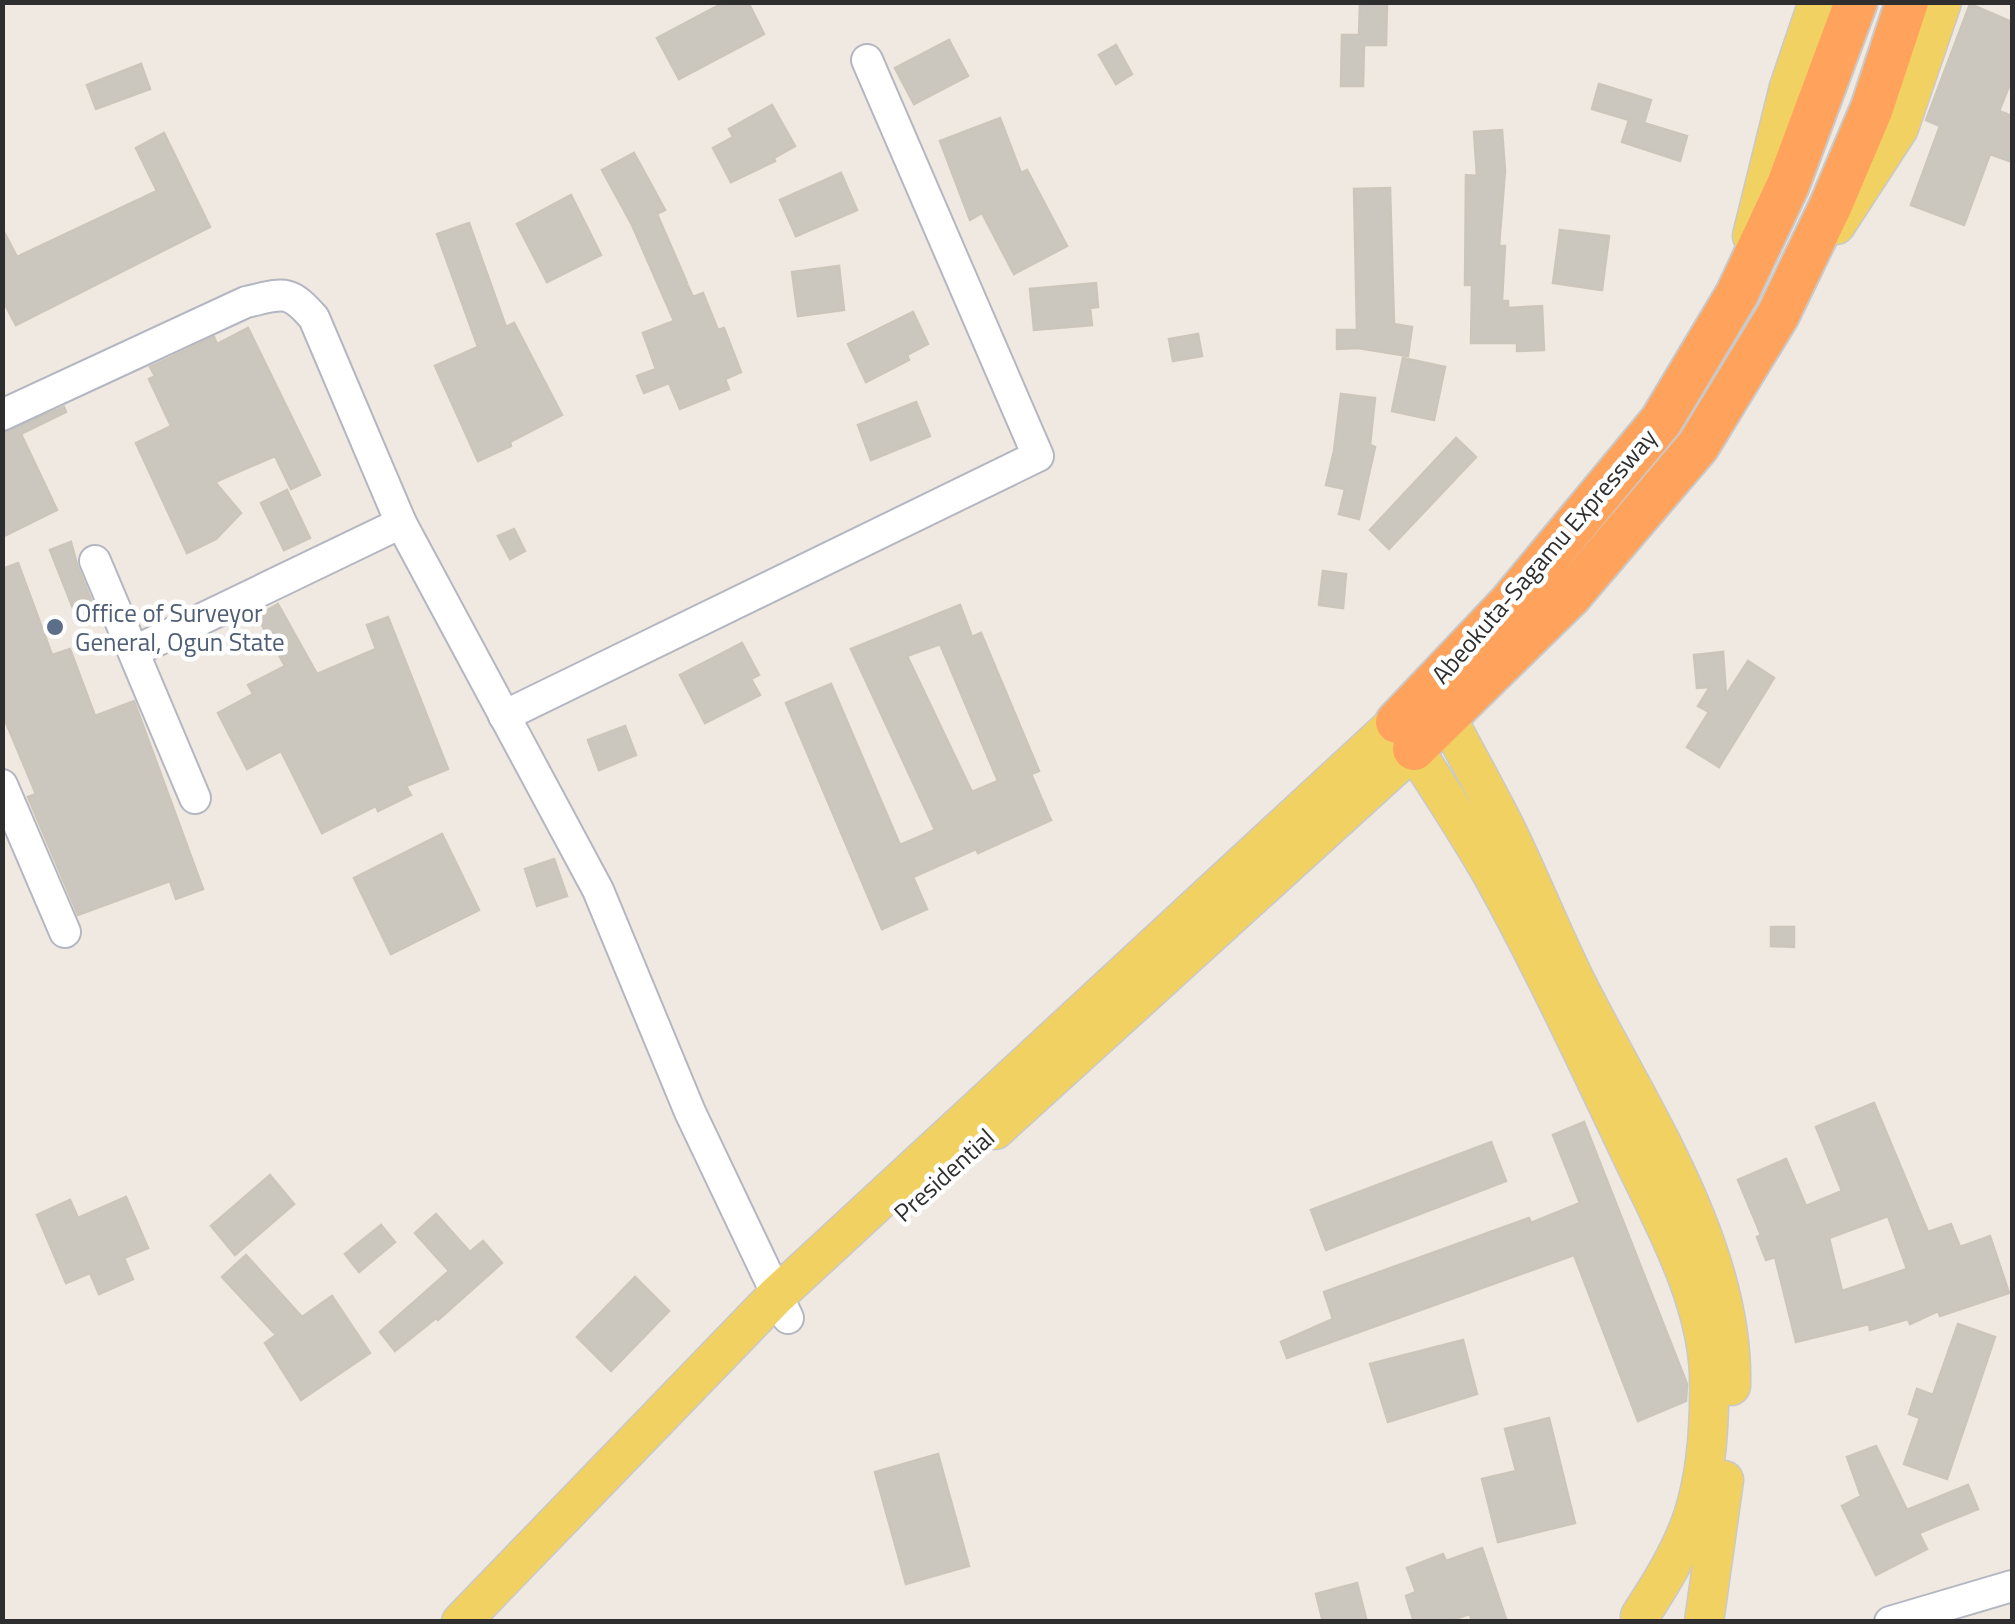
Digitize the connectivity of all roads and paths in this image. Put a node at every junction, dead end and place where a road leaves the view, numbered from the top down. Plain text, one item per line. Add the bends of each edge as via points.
1 (1818, 2) edge
2 (1856, 2) edge
3 (1908, 2) edge
4 (1942, 2) edge
5 (867, 60) dead end
6 (1737, 294) junction
7 (1778, 315) junction
8 (2, 414) edge
9 (401, 523) junction
10 (95, 561) dead end
11 (135, 650) junction
12 (1439, 703) junction
13 (504, 716) junction
14 (1405, 735) junction
15 (2, 785) edge
16 (195, 798) dead end
17 (65, 932) dead end
18 (782, 1307) junction
19 (2012, 1586) edge
20 (1637, 1619) edge
21 (461, 1622) edge
22 (493, 1622) edge
23 (1694, 1622) edge
24 (1704, 1622) edge
25 (1890, 1622) edge

1 - 6 main road
2 - 6 highway, Abeokuta-Sagamu Expressway via 1788,185
3 - 7 highway, Abeokuta-Sagamu Expressway via 1865,124
4 - 7 main road via 1900,128
5 - 13 street via 1038,456
6 - 12 highway, Abeokuta-Sagamu Expressway via 1661,422 1510,603
7 - 12 highway, Abeokuta-Sagamu Expressway via 1698,446 1570,596
8 - 9 street via 246,302 298,299 314,318
9 - 11 street
9 - 13 street
10 - 11 street
11 - 16 street
12 - 14 highway, Abeokuta-Sagamu Expressway
12 - 24 main road via 1648,1118 1717,1276 1729,1324 1731,1411
13 - 18 street via 598,890 690,1112
14 - 18 main road
14 - 20 main road via 1466,830 1544,975 1668,1234 1702,1327 1708,1411 1694,1515
15 - 17 street
18 - 21 main road
18 - 22 main road
19 - 25 street
20 - 23 main road via 1660,1607

